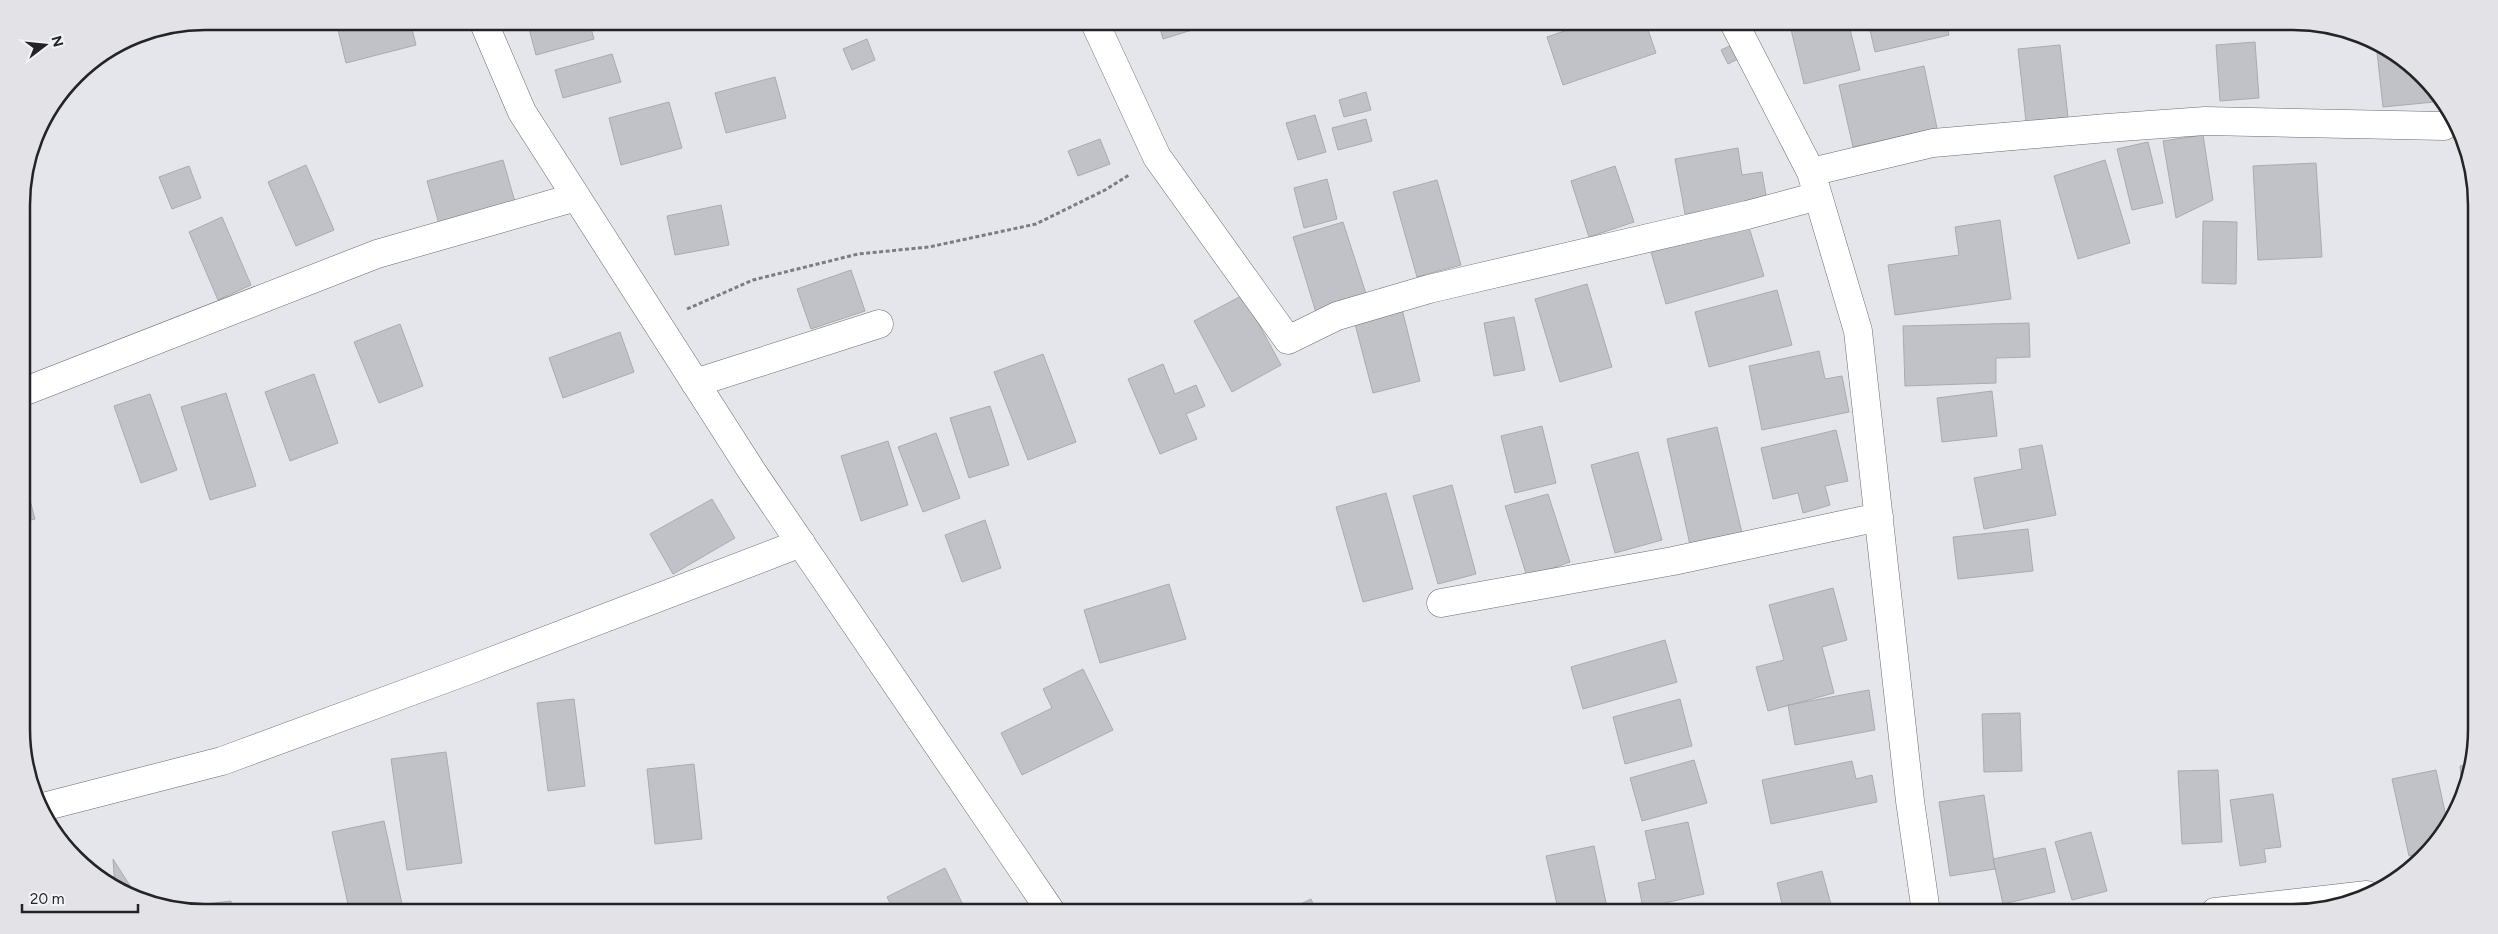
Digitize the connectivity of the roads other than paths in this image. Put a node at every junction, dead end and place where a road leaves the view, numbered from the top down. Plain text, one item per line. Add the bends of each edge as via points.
1 (487, 30) edge
2 (1098, 30) edge
3 (1737, 30) edge
4 (2444, 126) dead end
5 (1814, 184) junction
6 (576, 197) junction
7 (879, 324) dead end
8 (695, 383) junction
9 (30, 389) edge
10 (1880, 517) junction
11 (801, 543) junction
12 (1441, 603) dead end
13 (48, 806) edge
14 (1046, 904) edge
15 (1925, 904) edge

1 - 6 street via 522,112
2 - 5 street via 1156,158 1288,340 1337,316 1429,289 1747,215
3 - 5 street
4 - 5 street via 2205,121 1933,143
5 - 10 street via 1858,331
6 - 8 street
6 - 9 street via 377,254
7 - 8 street
8 - 11 street
10 - 12 street via 1673,562
10 - 15 street via 1910,801
11 - 13 street via 222,761
11 - 14 street

